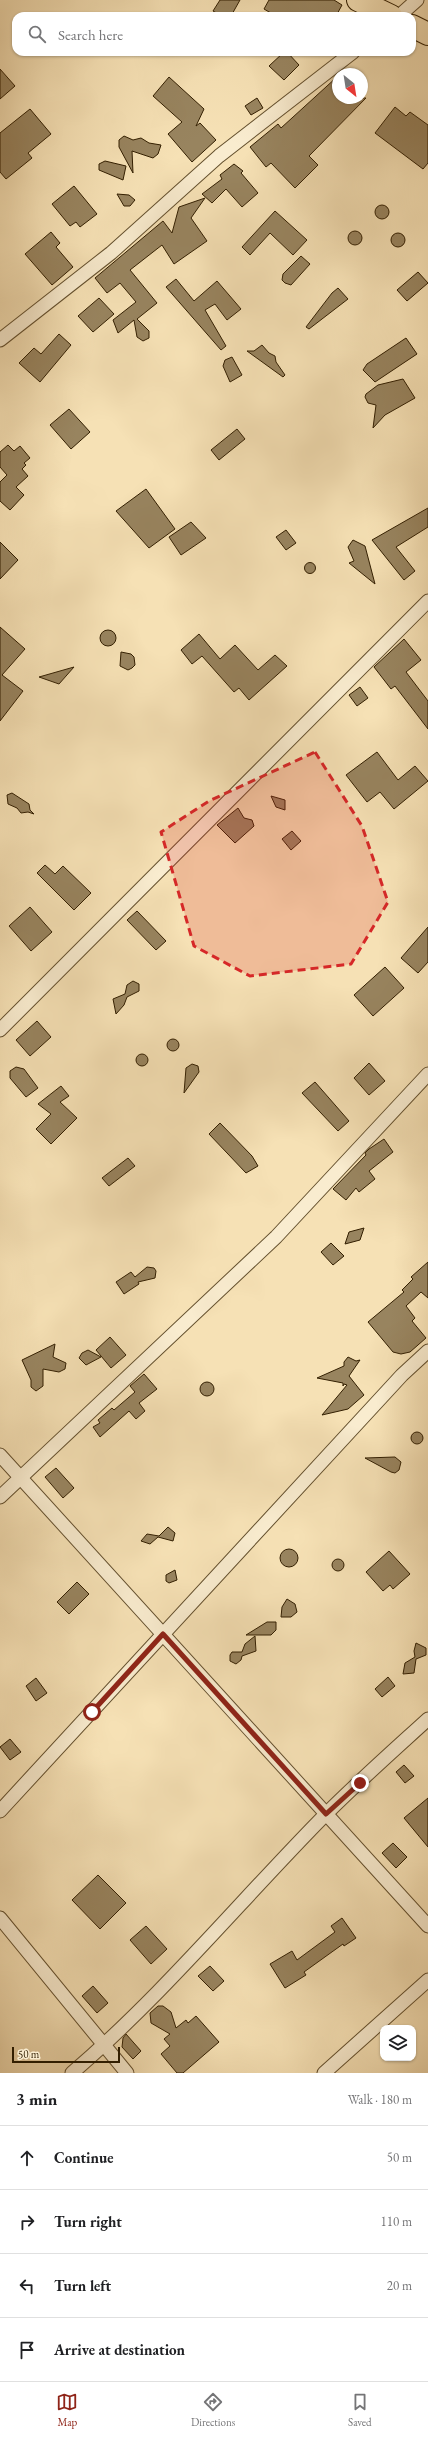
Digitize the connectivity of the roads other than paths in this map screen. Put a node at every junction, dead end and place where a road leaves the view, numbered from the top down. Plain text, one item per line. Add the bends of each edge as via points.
1 (358, 0) edge
2 (417, 0) edge
3 (383, 12) edge
4 (404, 12) edge
5 (416, 28) edge
6 (428, 34) edge
7 (348, 56) edge
8 (0, 340) edge
9 (428, 601) edge
10 (0, 1030) edge
11 (428, 1074) edge
12 (428, 1351) edge
13 (0, 1455) edge
14 (20, 1477) junction
15 (0, 1497) edge
16 (163, 1634) junction
17 (428, 1719) edge
18 (0, 1811) edge
19 (326, 1814) junction
20 (0, 1918) edge
21 (428, 1926) edge
22 (428, 1980) edge
23 (104, 2046) junction
24 (72, 2073) edge
25 (127, 2073) edge
26 (324, 2073) edge

1 - 3 highway
2 - 4 street
5 - 6 highway
7 - 8 street via 219,156 111,253
9 - 10 street
11 - 14 street via 276,1237
12 - 16 street via 402,1375
13 - 14 street
14 - 15 street
14 - 16 street
16 - 18 street
16 - 19 street
17 - 19 street
19 - 21 street
19 - 23 street via 218,1930
20 - 23 street
22 - 26 street
23 - 24 street
23 - 25 street

